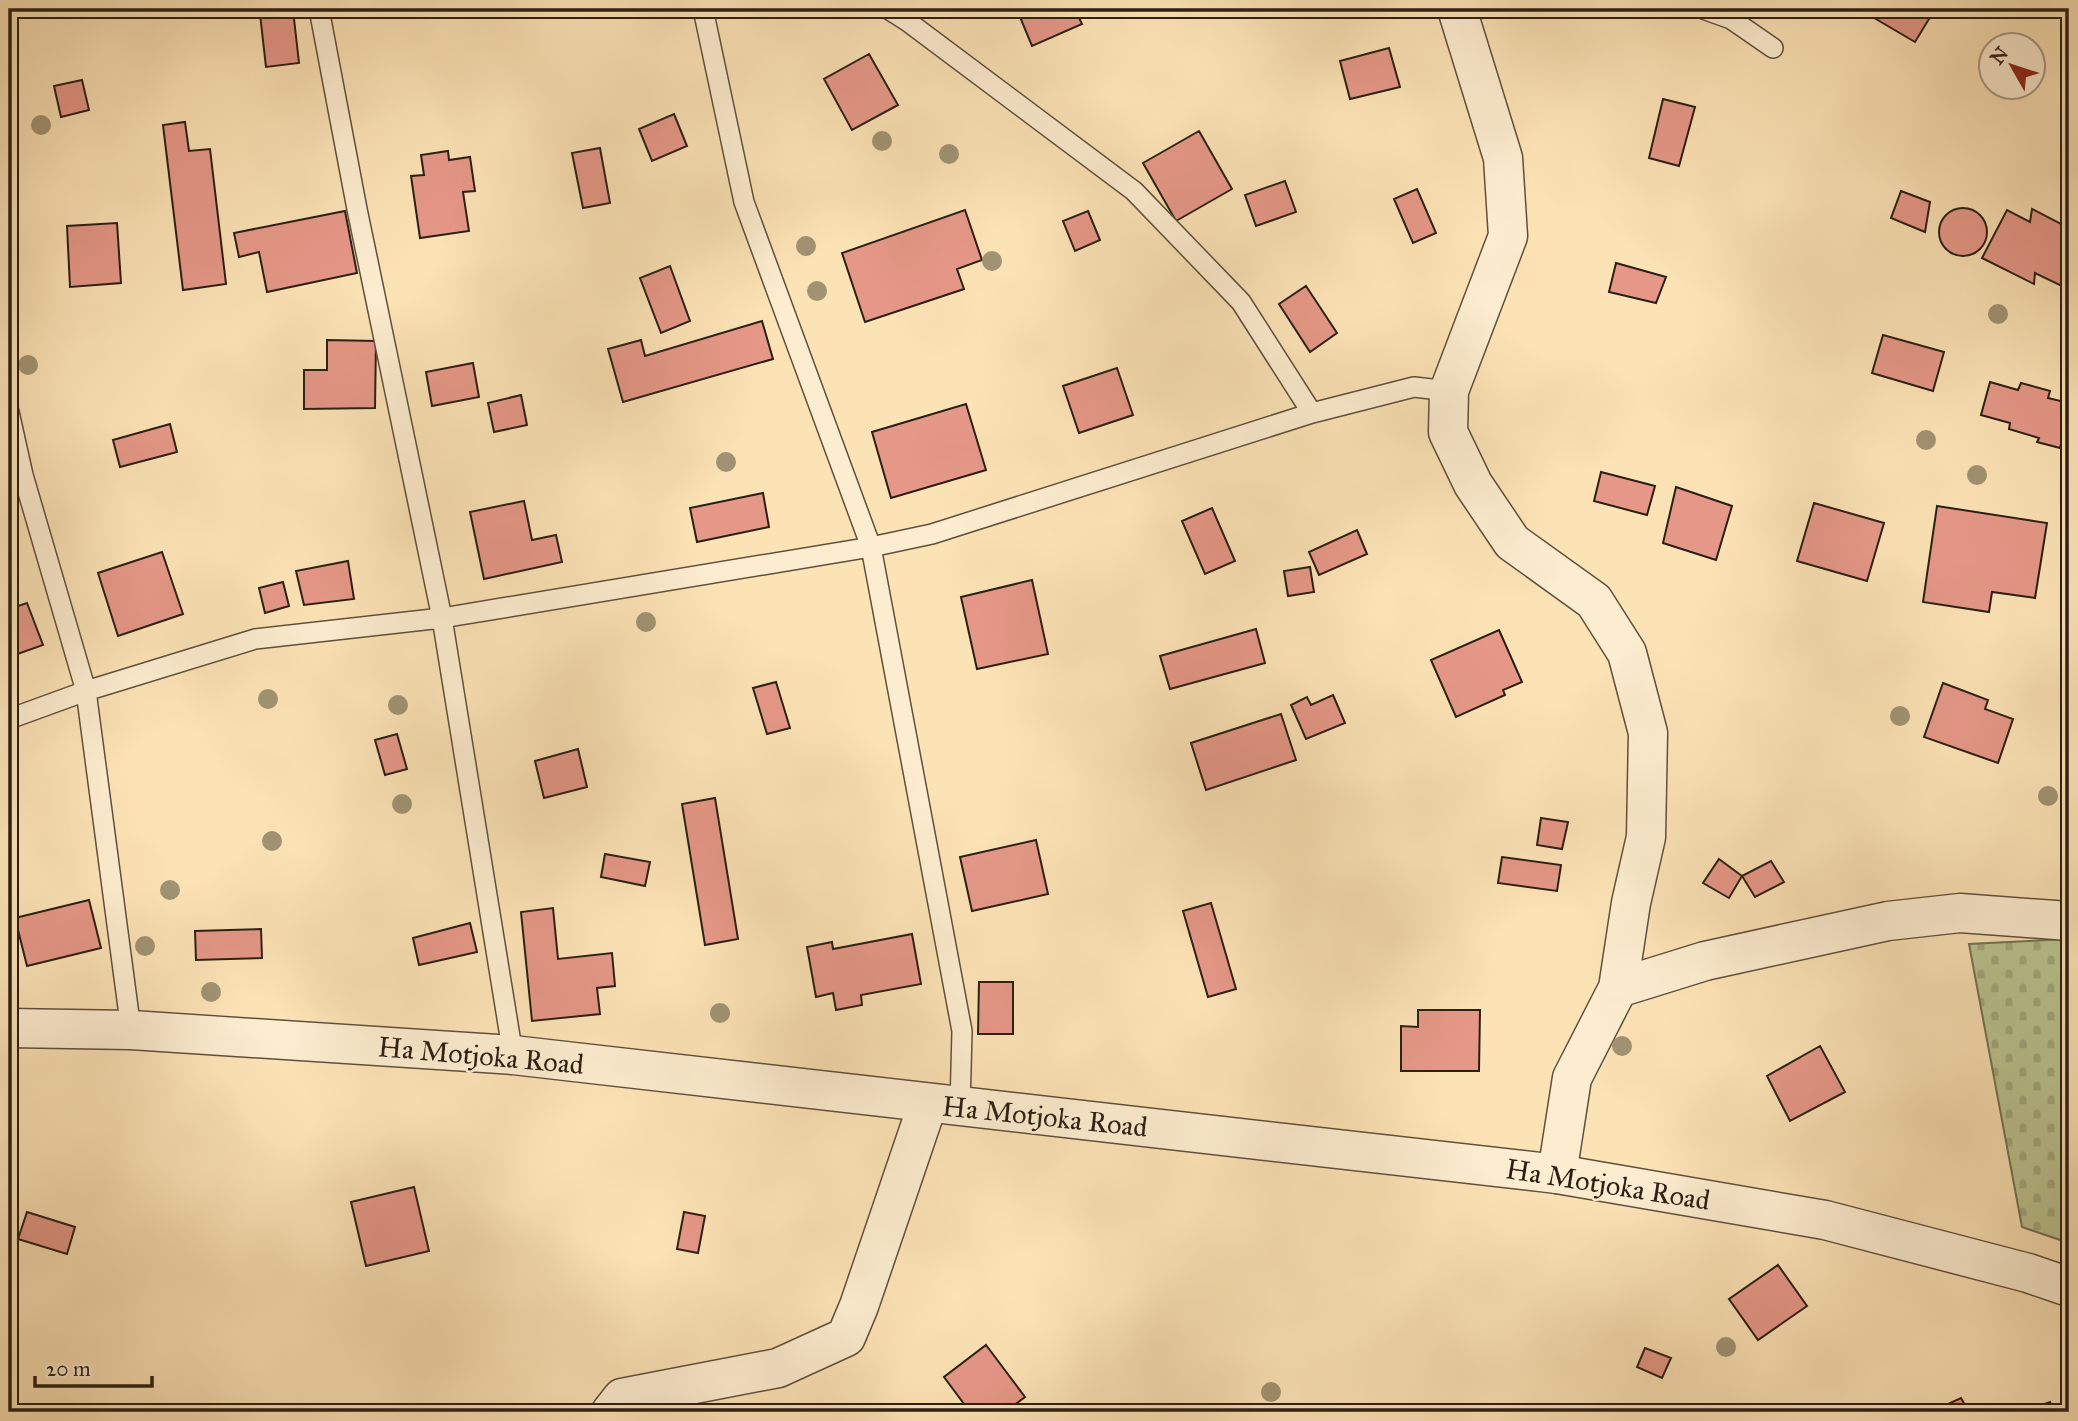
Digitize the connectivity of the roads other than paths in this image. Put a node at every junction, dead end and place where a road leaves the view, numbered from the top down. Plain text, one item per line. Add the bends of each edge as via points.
1 (319, 9) edge
2 (703, 9) edge
3 (888, 9) edge
4 (1457, 9) edge
5 (1703, 9) edge
6 (1773, 48) dead end
7 (1448, 391) junction
8 (9, 412) edge
9 (1312, 413) junction
10 (871, 547) junction
11 (442, 618) junction
12 (86, 691) junction
13 (9, 719) edge
14 (2069, 921) edge
15 (1618, 988) junction
16 (9, 1028) edge
17 (131, 1030) junction
18 (513, 1055) junction
19 (944, 1105) junction
20 (1557, 1174) junction
21 (2069, 1287) edge
22 (611, 1412) edge

1 - 11 lane
2 - 10 lane via 744,202
3 - 9 lane via 1133,191 1241,302
4 - 7 street via 1503,158 1508,236
5 - 6 lane via 1731,19
7 - 9 lane via 1414,387
7 - 15 street via 1448,432 1473,484 1511,542 1594,601 1627,653 1648,733 1646,837
8 - 12 lane
9 - 10 lane via 932,534
10 - 11 lane
10 - 19 lane via 962,1031
11 - 12 lane via 255,639
11 - 18 lane
12 - 13 lane
12 - 17 lane
14 - 15 street via 1960,913 1888,921 1705,961
15 - 20 street via 1572,1078
16 - 17 street, Ha Motjoka Road
17 - 18 street, Ha Motjoka Road
18 - 19 street, Ha Motjoka Road
19 - 20 street, Ha Motjoka Road
19 - 22 street via 846,1338 778,1368 622,1398
20 - 21 street, Ha Motjoka Road via 1825,1220

